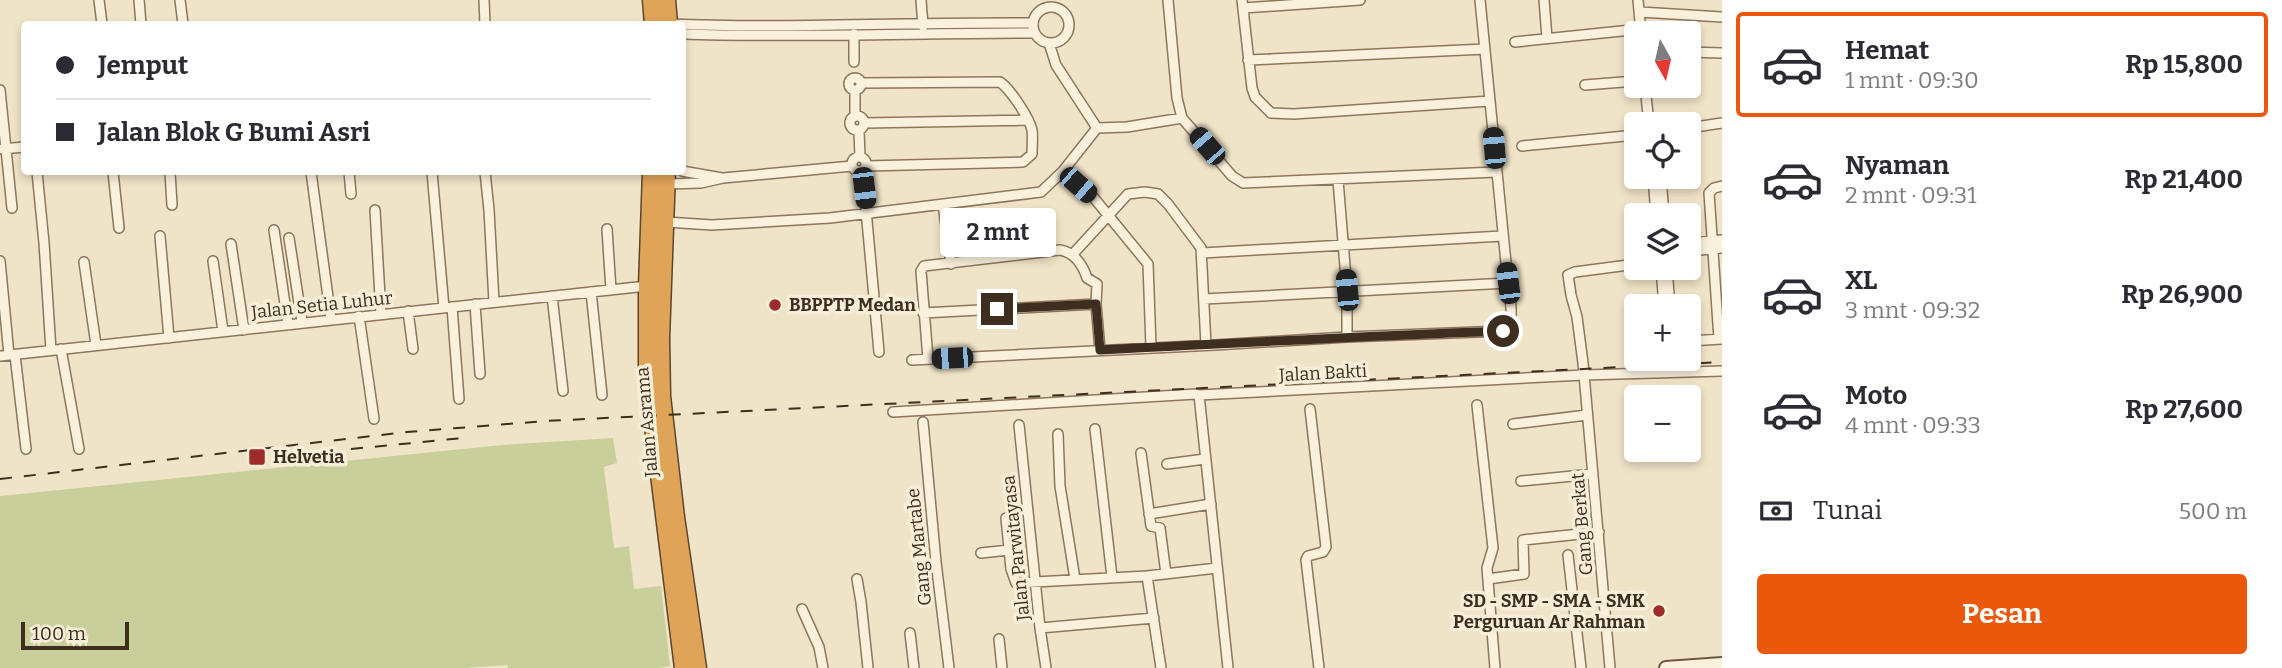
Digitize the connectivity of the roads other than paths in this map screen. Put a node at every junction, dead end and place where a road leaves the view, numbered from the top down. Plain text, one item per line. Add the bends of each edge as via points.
1 (99, 0) edge
2 (139, 0) edge
3 (180, 0) edge
4 (484, 0) edge
5 (651, 0) edge
6 (667, 0) edge
7 (921, 0) edge
8 (1168, 0) edge
9 (1360, 0) edge
10 (1480, 0) edge
11 (1544, 0) edge
12 (1638, 0) edge
13 (1046, 4) edge
14 (1243, 4) edge
15 (1640, 12) junction
16 (1722, 17) edge
17 (102, 21) edge
18 (141, 21) edge
19 (183, 21) edge
20 (485, 21) edge
21 (653, 21) edge
22 (669, 21) edge
23 (1640, 21) edge
24 (686, 26) edge
25 (923, 28) junction
26 (1034, 28) junction
27 (711, 30) junction
28 (751, 32) junction
29 (1624, 32) edge
30 (686, 33) edge
31 (854, 34) junction
32 (1547, 38) junction
33 (1515, 42) dead end
34 (1049, 43) junction
35 (1485, 49) junction
36 (1701, 52) edge
37 (1722, 53) edge
38 (1248, 60) junction
39 (854, 62) dead end
40 (1624, 82) edge
41 (1585, 85) dead end
42 (0, 90) edge
43 (1490, 101) junction
44 (1182, 118) junction
45 (1027, 120) junction
46 (1722, 123) edge
47 (1701, 126) edge
48 (862, 127) junction
49 (1097, 128) junction
50 (1624, 136) edge
51 (1522, 146) dead end
52 (21, 147) edge
53 (3, 149) edge
54 (860, 157) junction
55 (852, 166) junction
56 (866, 166) junction
57 (1063, 171) junction
58 (686, 172) edge
59 (1496, 172) junction
60 (37, 175) edge
61 (113, 175) edge
62 (170, 175) edge
63 (311, 175) edge
64 (349, 175) edge
65 (432, 175) edge
66 (485, 175) edge
67 (650, 175) edge
68 (684, 175) edge
69 (667, 178) edge
70 (723, 178) junction
71 (1338, 180) junction
72 (686, 184) junction
73 (1722, 186) edge
74 (864, 188) dead end
75 (351, 194) dead end
76 (943, 204) junction
77 (172, 205) dead end
78 (12, 208) dead end
79 (375, 210) dead end
80 (867, 213) junction
81 (1107, 215) junction
82 (672, 223) junction
83 (119, 228) dead end
84 (607, 229) dead end
85 (274, 230) dead end
86 (160, 236) dead end
87 (1502, 236) junction
88 (289, 238) dead end
89 (1722, 240) edge
90 (231, 244) dead end
91 (1343, 245) junction
92 (1715, 246) edge
93 (1202, 253) junction
94 (1072, 255) junction
95 (0, 261) edge
96 (213, 261) dead end
97 (84, 262) dead end
98 (951, 264) junction
99 (1624, 266) edge
100 (1508, 283) junction
101 (647, 286) junction
102 (611, 289) junction
103 (1347, 290) junction
104 (591, 292) junction
105 (1719, 294) edge
106 (552, 296) junction
107 (1203, 299) junction
108 (494, 302) junction
109 (475, 304) junction
110 (1096, 304) junction
111 (447, 308) junction
112 (408, 312) junction
113 (923, 313) junction
114 (381, 314) junction
115 (359, 316) junction
116 (331, 319) junction
117 (302, 322) junction
118 (288, 324) junction
119 (244, 330) junction
120 (223, 331) junction
121 (1348, 337) junction
122 (169, 338) junction
123 (1720, 339) edge
124 (1701, 340) edge
125 (96, 345) junction
126 (1206, 345) junction
127 (1151, 347) junction
128 (61, 349) junction
129 (413, 349) dead end
130 (51, 350) junction
131 (1100, 350) junction
132 (879, 352) dead end
133 (8, 355) edge
134 (928, 359) junction
135 (912, 360) dead end
136 (1722, 372) edge
137 (480, 374) dead end
138 (1584, 376) junction
139 (563, 391) dead end
140 (603, 395) dead end
141 (1199, 395) junction
142 (459, 399) dead end
143 (1477, 405) dead end
144 (1310, 410) dead end
145 (893, 412) dead end
146 (1587, 415) junction
147 (374, 419) dead end
148 (923, 422) dead end
149 (1513, 424) dead end
150 (1019, 425) dead end
151 (1095, 429) dead end
152 (1058, 434) dead end
153 (26, 449) dead end
154 (79, 449) dead end
155 (1141, 453) dead end
156 (1205, 460) junction
157 (1167, 464) dead end
158 (1593, 474) junction
159 (1521, 481) dead end
160 (1211, 504) junction
161 (1149, 514) junction
162 (1006, 518) dead end
163 (1599, 532) junction
164 (1009, 550) junction
165 (981, 553) dead end
166 (1568, 555) dead end
167 (1217, 568) junction
168 (1166, 574) junction
169 (1147, 576) junction
170 (1112, 577) junction
171 (856, 579) dead end
172 (1075, 579) junction
173 (1488, 579) junction
174 (1035, 582) junction
175 (803, 609) dead end
176 (1154, 618) junction
177 (1040, 628) junction
178 (910, 633) dead end
179 (999, 639) dead end
180 (1719, 665) edge
181 (683, 668) edge
182 (698, 668) edge
183 (823, 668) edge
184 (868, 668) edge
185 (914, 668) edge
186 (949, 668) edge
187 (1002, 668) edge
188 (1046, 668) edge
189 (1161, 668) edge
190 (1228, 668) edge
191 (1319, 668) edge
192 (1496, 668) edge
193 (1581, 668) edge
194 (1610, 668) edge
195 (1668, 668) edge

1 - 17 street
2 - 18 street
3 - 19 street
4 - 20 street
5 - 21 highway
6 - 22 highway
7 - 25 street
8 - 44 street
9 - 14 street
10 - 35 street
11 - 32 street
12 - 15 street
13 - 26 street via 1038,12
13 - 34 street via 1065,14 1069,25 1061,40
14 - 38 street
15 - 16 street
15 - 23 street
24 - 27 street
25 - 26 street
25 - 28 street
25 - 31 street
26 - 34 street via 1039,38
27 - 28 street
27 - 30 street
28 - 31 street
29 - 32 street
31 - 39 street
32 - 33 street
34 - 49 street via 1056,65
35 - 38 street
35 - 43 street
36 - 37 street
38 - 43 street via 1255,97 1271,113
40 - 41 street
42 - 53 street
43 - 59 street
44 - 49 street
44 - 71 street via 1243,183
45 - 48 street
45 - 48 street via 1003,84 995,80 858,87 850,125 855,130
45 - 56 street via 1032,150 1023,162
46 - 47 street
48 - 54 street
49 - 57 street
50 - 51 street
52 - 53 street
53 - 78 street
54 - 55 street via 853,159
54 - 56 street
55 - 56 street via 857,171
55 - 70 street
57 - 76 street via 1041,192
57 - 81 street
58 - 70 street
59 - 71 street
59 - 87 street
60 - 130 street
61 - 83 street
62 - 77 street
63 - 116 street
64 - 75 street
65 - 111 street
66 - 108 street
67 - 101 highway, Jalan Asrama
68 - 72 street
69 - 72 street
69 - 82 highway, Jalan Asrama
70 - 72 street
71 - 91 street
73 - 92 street via 1709,193
74 - 80 street
76 - 80 street
76 - 98 street
79 - 114 street
80 - 82 street
80 - 132 street
81 - 93 street via 1128,194 1157,194
81 - 94 street
81 - 127 street via 1148,264
82 - 182 highway, Jalan Asrama via 661,339 662,396
84 - 102 street
85 - 118 street
86 - 122 street
87 - 91 street
87 - 100 street
88 - 117 street
89 - 92 street
90 - 119 street
91 - 93 street
91 - 103 street
92 - 105 street
93 - 107 street
94 - 98 street via 1060,250
94 - 110 street via 1087,278 1097,284
95 - 133 street
96 - 120 street
97 - 125 street
98 - 113 street via 927,265 921,271
99 - 138 street, Gang Berkat via 1568,275
100 - 103 street
100 - 121 street via 1511,325 1503,331
101 - 102 street, Jalan Setia Luhur
101 - 181 highway, Jalan Asrama via 650,415
102 - 104 street, Jalan Setia Luhur
103 - 107 street
103 - 121 street
104 - 106 street, Jalan Setia Luhur
104 - 140 street
105 - 123 street
106 - 108 street, Jalan Setia Luhur
106 - 139 street
107 - 126 street
108 - 109 street, Jalan Setia Luhur
109 - 111 street, Jalan Setia Luhur
109 - 137 street
110 - 113 street
110 - 131 street
111 - 112 street, Jalan Setia Luhur
111 - 142 street
112 - 114 street, Jalan Setia Luhur
112 - 129 street
113 - 134 street
114 - 115 street, Jalan Setia Luhur
115 - 116 street, Jalan Setia Luhur
115 - 147 street
116 - 117 street, Jalan Setia Luhur
117 - 118 street, Jalan Setia Luhur
118 - 119 street, Jalan Setia Luhur
119 - 120 street, Jalan Setia Luhur
120 - 122 street, Jalan Setia Luhur
121 - 126 street
122 - 125 street, Jalan Setia Luhur
123 - 124 street
125 - 128 street, Jalan Setia Luhur
126 - 127 street
127 - 131 street
128 - 130 street, Jalan Setia Luhur
128 - 154 street
130 - 133 street, Jalan Setia Luhur
131 - 134 street
133 - 153 street
134 - 135 street
136 - 138 street, Jalan Bakti
138 - 141 street, Jalan Bakti
138 - 146 street, Gang Berkat
141 - 145 street, Jalan Bakti
141 - 156 street
143 - 173 street via 1493,548
144 - 191 street via 1326,547 1306,560
146 - 149 street
146 - 158 street, Gang Berkat
148 - 186 street, Gang Martabe
150 - 174 street, Jalan Parwitayasa
151 - 170 street
152 - 172 street via 1060,491
155 - 161 street
156 - 157 street
156 - 160 street
158 - 159 street
158 - 163 street, Gang Berkat
160 - 161 street
160 - 167 street
161 - 168 street via 1151,527 1160,528
162 - 164 street
163 - 173 street via 1525,540 1524,574
163 - 194 street, Gang Berkat
164 - 165 street
164 - 174 street via 1016,582
166 - 193 street
167 - 168 street
167 - 190 street
168 - 169 street
169 - 170 street
169 - 176 street
170 - 172 street
171 - 184 street
172 - 174 street
173 - 192 street
174 - 177 street, Jalan Parwitayasa
175 - 183 street
176 - 177 street
176 - 189 street
177 - 188 street, Jalan Parwitayasa
178 - 185 street
179 - 187 street
180 - 195 street

